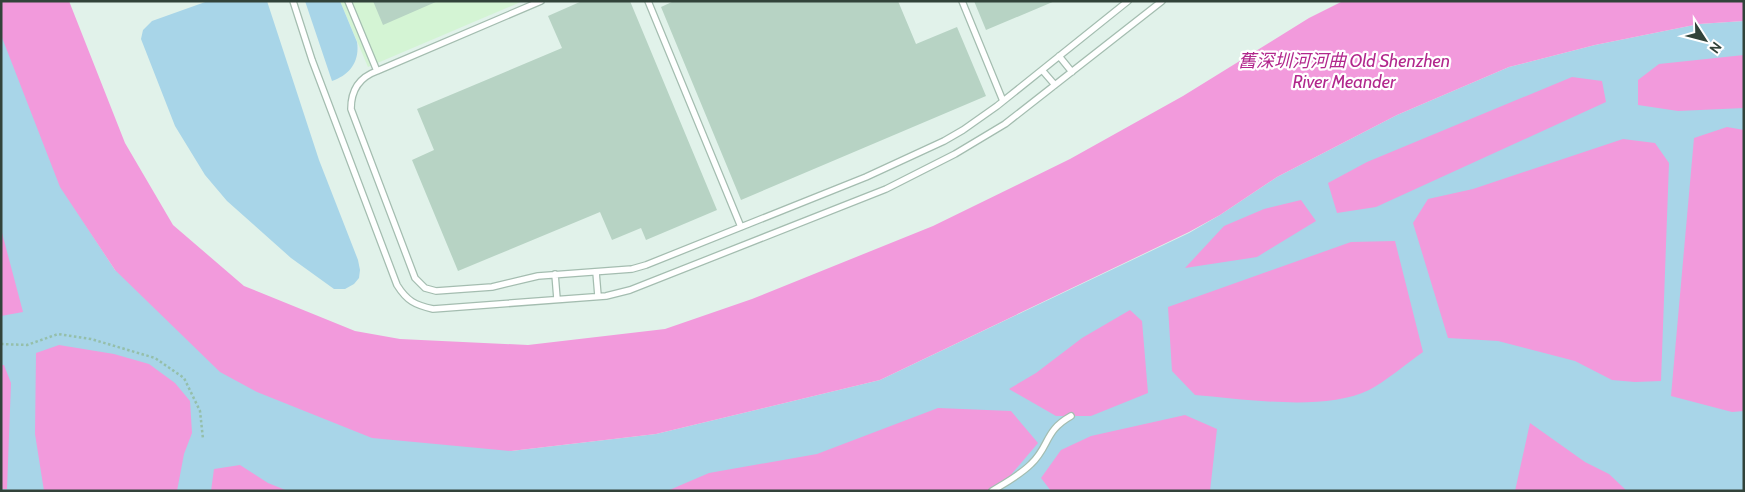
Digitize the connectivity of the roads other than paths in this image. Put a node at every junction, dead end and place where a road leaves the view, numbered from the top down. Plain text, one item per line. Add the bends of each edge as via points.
1 (293, 1) edge
2 (348, 1) edge
3 (541, 1) edge
4 (648, 1) edge
5 (962, 1) edge
6 (1128, 1) edge
7 (1162, 1) edge
8 (1059, 56) junction
9 (1042, 70) junction
10 (377, 71) junction
11 (1072, 72) junction
12 (1055, 85) junction
13 (1003, 101) junction
14 (742, 227) junction
15 (596, 272) junction
16 (556, 274) junction
17 (598, 296) junction
18 (557, 300) junction
19 (1072, 416) dead end
20 (992, 491) edge

1 - 18 lane via 393,276 406,298 433,309
2 - 10 lane
3 - 10 lane
4 - 14 lane
5 - 13 lane
6 - 8 lane
7 - 11 lane
8 - 9 lane
8 - 11 lane
9 - 12 lane
9 - 13 lane
10 - 16 lane via 364,77 355,88 351,109 419,284 436,291 492,287
11 - 12 lane
12 - 17 lane via 1005,124 901,182 650,283
13 - 14 lane via 964,130 917,154
14 - 15 lane via 639,268
15 - 16 lane
15 - 17 lane
16 - 18 lane
17 - 18 lane
19 - 20 lane via 1053,429 1023,472

